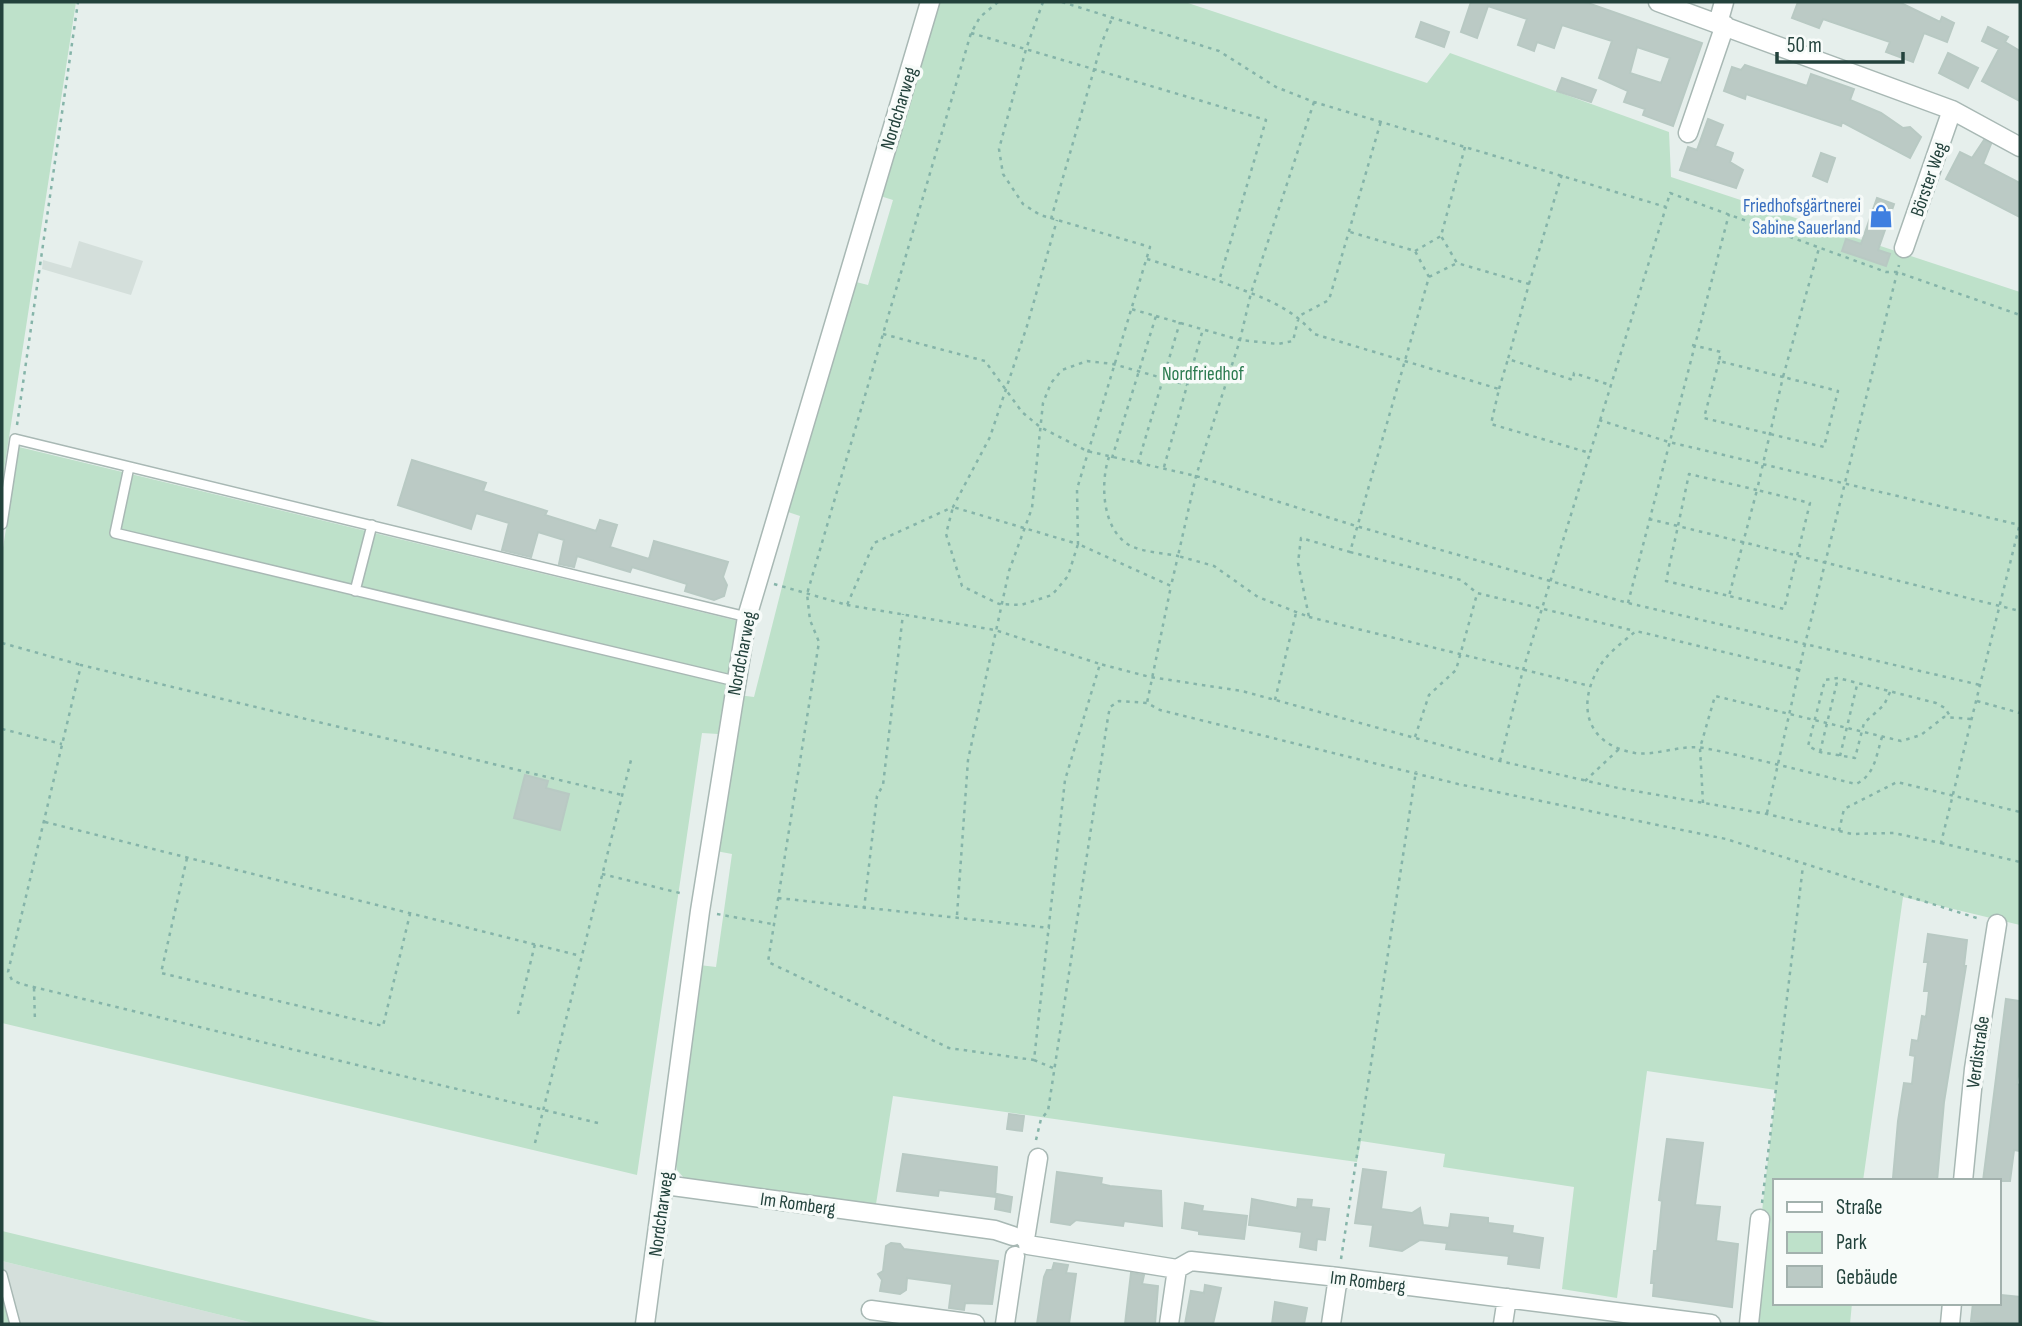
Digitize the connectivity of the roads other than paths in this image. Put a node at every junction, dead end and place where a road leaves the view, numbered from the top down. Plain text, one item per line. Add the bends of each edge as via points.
1 (930, 2) edge
2 (1658, 2) edge
3 (1724, 2) edge
4 (1721, 24) junction
5 (1952, 110) junction
6 (1688, 133) dead end
7 (2020, 147) edge
8 (1904, 248) dead end
9 (129, 467) junction
10 (2, 524) edge
11 (372, 525) junction
12 (355, 591) junction
13 (747, 617) junction
14 (735, 681) junction
15 (1997, 924) road end
16 (1038, 1158) road end
17 (1963, 1179) edge
18 (665, 1185) junction
19 (1760, 1219) road end
20 (1020, 1244) junction
21 (1177, 1269) junction
22 (2, 1275) edge
23 (1339, 1276) junction
24 (1507, 1298) junction
25 (1952, 1305) edge
26 (871, 1310) dead end
27 (15, 1324) edge
28 (645, 1324) edge
29 (975, 1324) edge
30 (1006, 1324) edge
31 (1169, 1324) edge
32 (1331, 1324) edge
33 (1503, 1324) edge
34 (1711, 1324) edge
35 (1749, 1324) edge
36 (1950, 1324) edge

1 - 13 street, Nordcharweg
2 - 4 street
3 - 4 street
4 - 5 street
4 - 6 street
5 - 7 street
5 - 8 street, Börster Weg
9 - 10 lane via 15,439
9 - 11 lane
9 - 12 lane via 115,533
11 - 12 lane
11 - 13 lane
12 - 14 lane
13 - 14 street, Nordcharweg
14 - 18 street, Nordcharweg
15 - 17 street, Verdistraße via 1974,1069
16 - 20 street
18 - 20 street, Im Romberg via 995,1230
18 - 28 street, Nordcharweg
19 - 35 street
20 - 21 street, Im Romberg
20 - 30 street
21 - 23 street, Im Romberg via 1191,1261
21 - 31 street
22 - 27 lane
23 - 24 street, Im Romberg
23 - 32 street
24 - 33 street
24 - 34 street, Im Romberg
25 - 36 street
26 - 29 street

